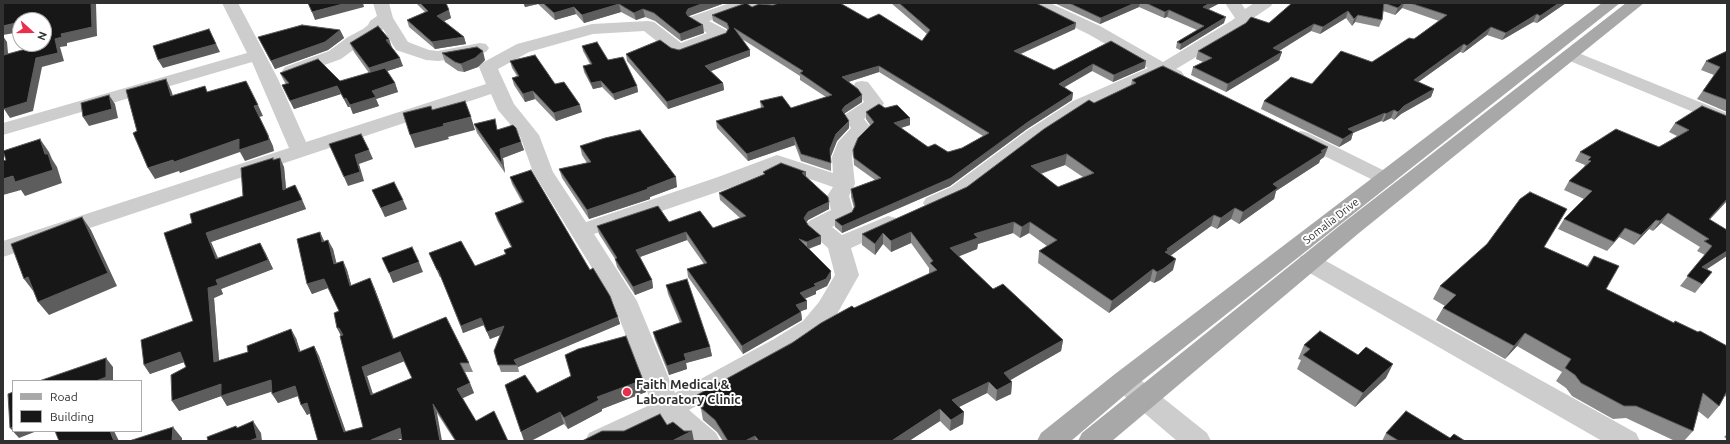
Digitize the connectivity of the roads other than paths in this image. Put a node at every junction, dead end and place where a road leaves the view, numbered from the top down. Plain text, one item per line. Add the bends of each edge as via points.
1 (230, 3) edge
2 (780, 3) edge
3 (1037, 3) edge
4 (1265, 3) edge
5 (1612, 3) edge
6 (1636, 3) edge
7 (1238, 10) edge
8 (383, 11) edge
9 (480, 48) edge
10 (1571, 54) junction
11 (257, 55) junction
12 (1163, 69) junction
13 (269, 79) junction
14 (1191, 83) edge
15 (497, 86) junction
16 (862, 86) dead end
17 (1727, 120) edge
18 (3, 129) edge
19 (1288, 131) edge
20 (300, 150) junction
21 (1386, 179) junction
22 (845, 184) junction
23 (581, 231) junction
24 (839, 245) junction
25 (3, 249) edge
26 (1309, 262) junction
27 (1134, 390) junction
28 (668, 409) junction
29 (599, 441) edge
30 (706, 441) edge
31 (1051, 441) edge
32 (1092, 441) edge
33 (1197, 441) edge
34 (1626, 441) edge

1 - 11 street
2 - 15 street via 748,3 696,20 720,34 679,50 648,26 592,29 523,48 488,67
3 - 12 street via 1094,30
4 - 7 street
5 - 21 main road, Somalia Drive
6 - 10 main road, Somalia Drive
7 - 12 street via 1237,25
8 - 9 street via 402,46 426,55 438,56
8 - 13 street via 377,26 335,55
10 - 17 street
10 - 26 main road, Somalia Drive
11 - 13 street
11 - 18 street
12 - 14 street
12 - 24 street via 1151,72 1080,105 1035,134 958,192
13 - 20 street
15 - 20 street
15 - 23 street via 505,106 529,135 543,172
16 - 22 street via 875,103 853,118 862,129 848,142 842,157
19 - 21 street
20 - 25 street
21 - 27 main road, Somalia Drive
22 - 23 street via 777,161 725,182
22 - 24 street via 838,196 843,213 817,226
23 - 28 street via 625,301
24 - 28 street via 847,275 828,308 812,327 783,346
26 - 27 main road, Somalia Drive
26 - 34 street
27 - 31 main road, Somalia Drive
27 - 32 main road, Somalia Drive
27 - 33 street
28 - 29 street
28 - 30 street

